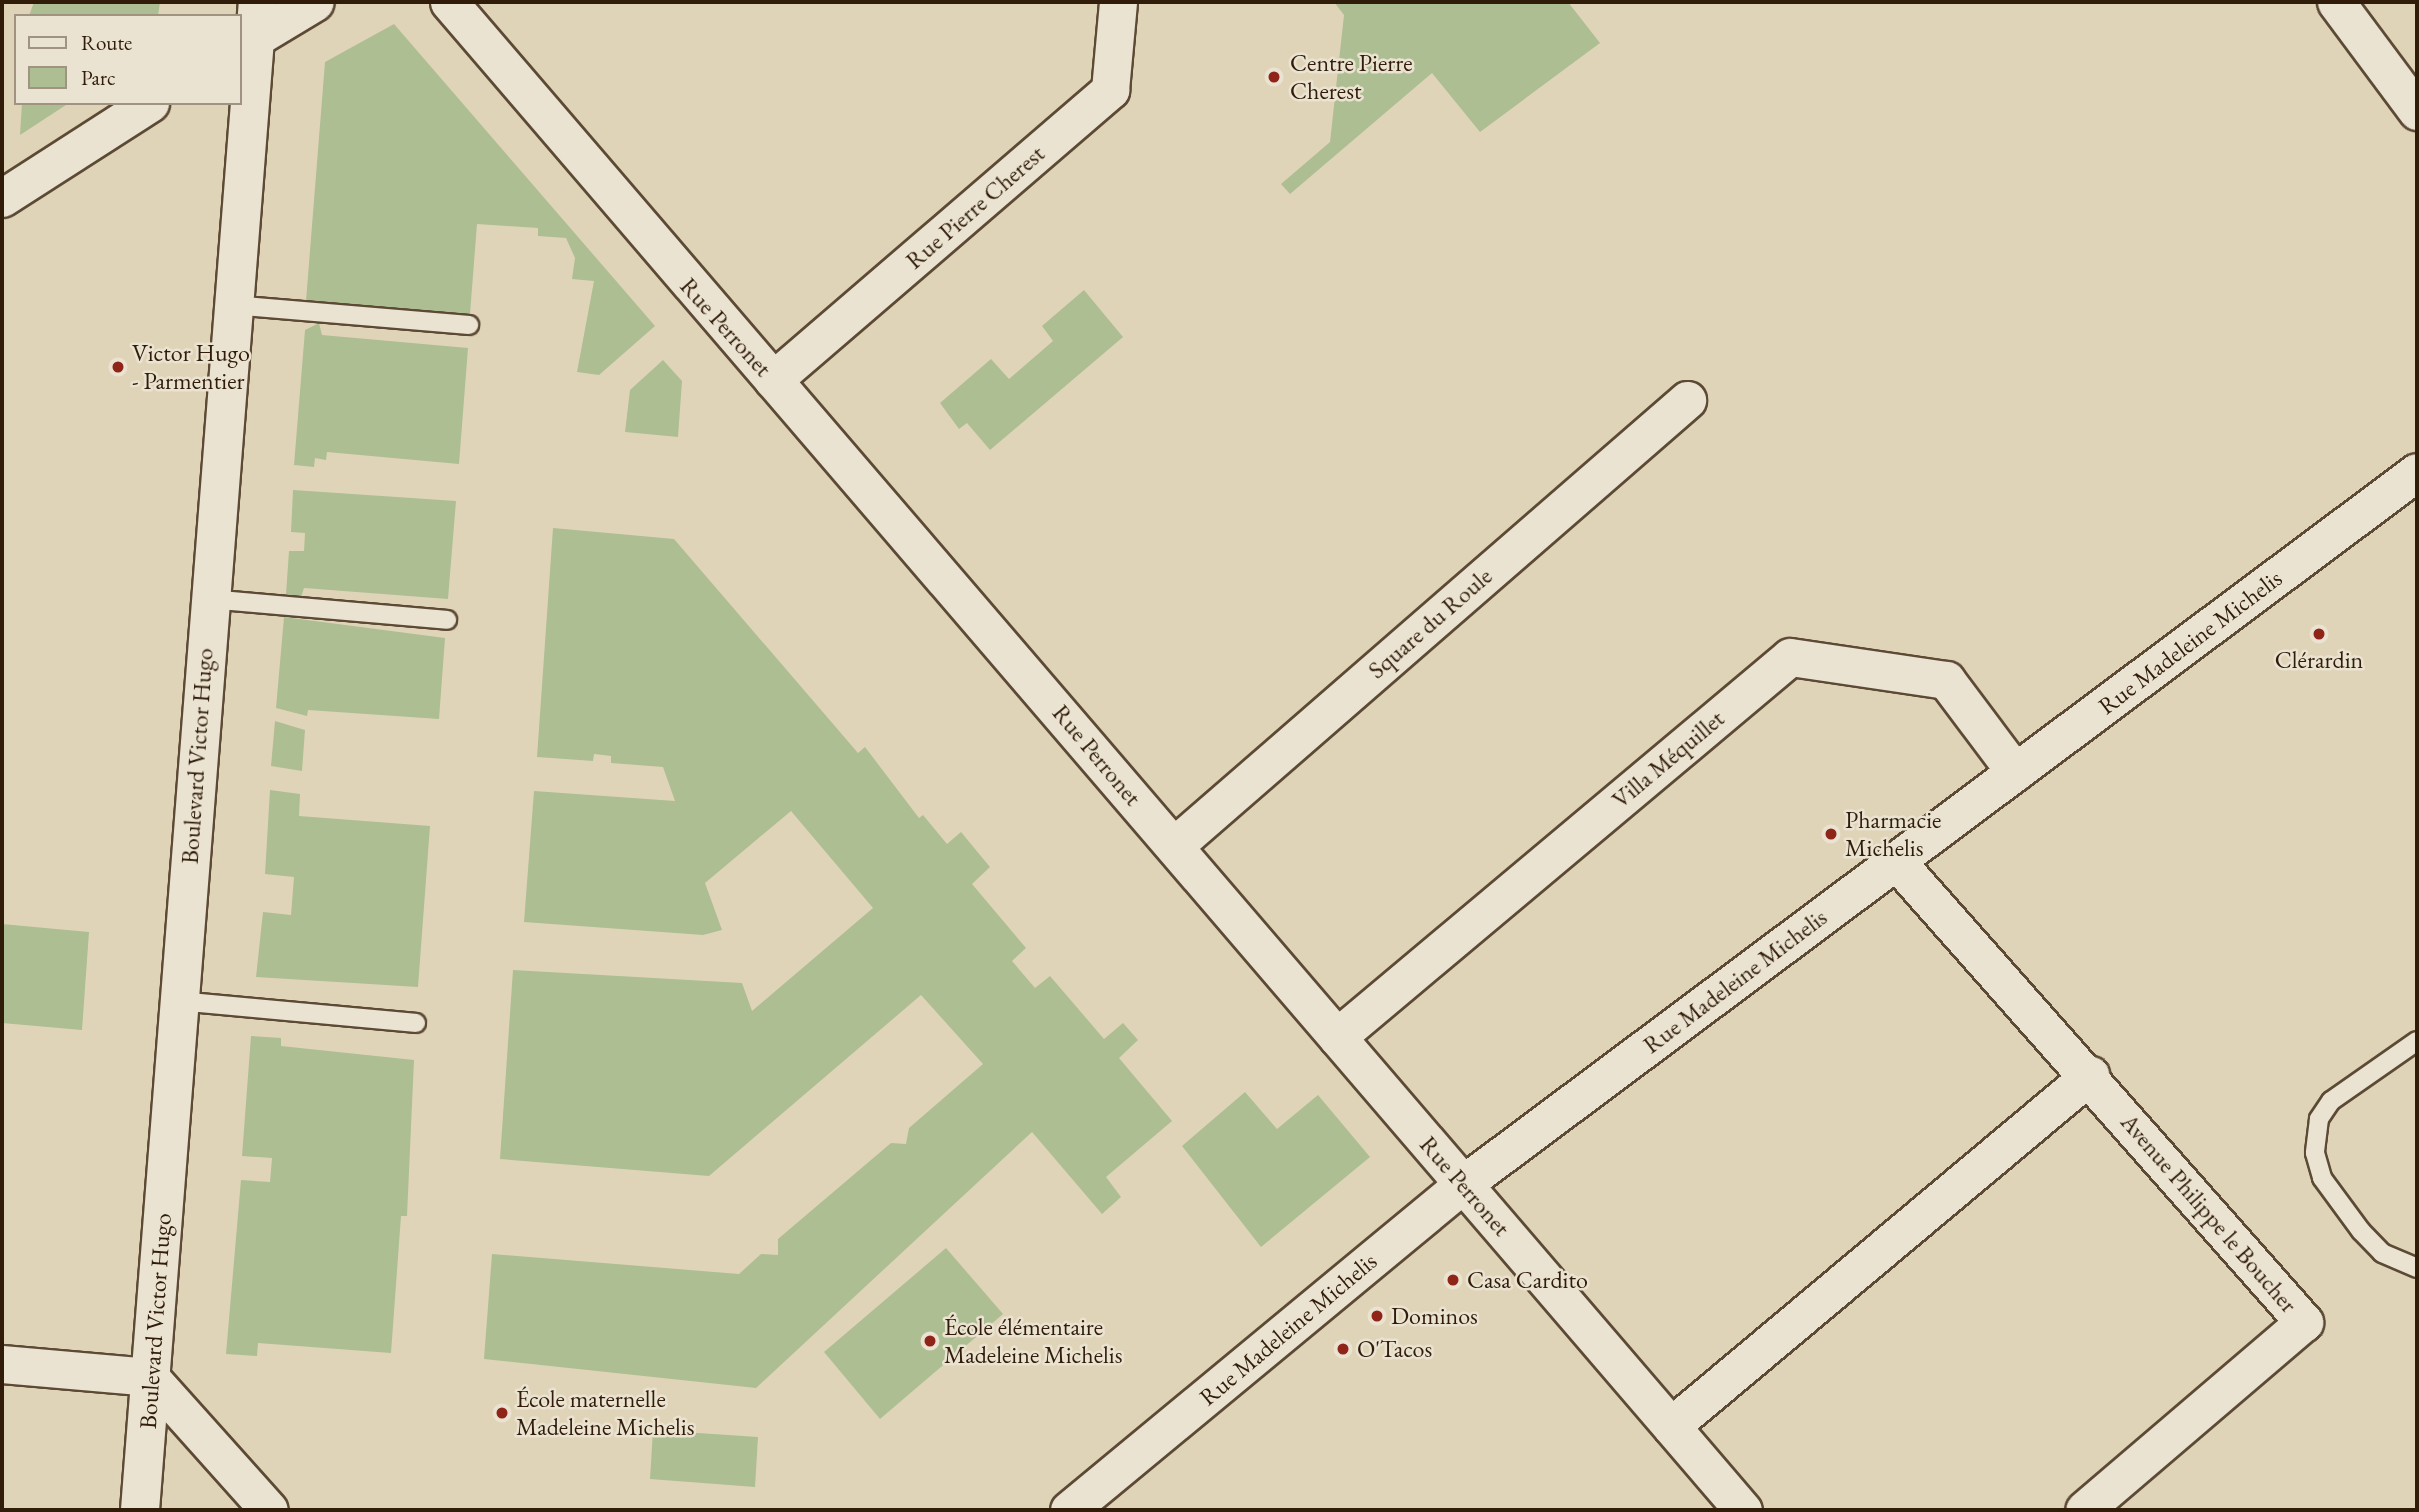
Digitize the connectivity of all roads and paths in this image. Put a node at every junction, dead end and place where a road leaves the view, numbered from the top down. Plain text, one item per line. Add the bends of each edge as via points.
1 (315, 2) edge
2 (449, 2) edge
3 (1118, 2) edge
4 (2336, 2) edge
5 (251, 29) edge
6 (147, 105) edge
7 (2417, 111) edge
8 (2, 198) edge
9 (232, 305) junction
10 (469, 326) dead end
11 (773, 380) junction
12 (1687, 400) dead end
13 (2417, 471) edge
14 (209, 599) junction
15 (447, 620) dead end
16 (2015, 772) junction
17 (1174, 846) junction
18 (1896, 860) junction
19 (179, 1001) junction
20 (416, 1023) dead end
21 (1337, 1037) junction
22 (2417, 1041) edge
23 (2090, 1075) junction
24 (1463, 1184) junction
25 (2417, 1268) edge
26 (2, 1364) edge
27 (150, 1377) junction
28 (1671, 1426) junction
29 (140, 1510) edge
30 (269, 1510) edge
31 (1069, 1510) edge
32 (1743, 1510) edge
33 (2084, 1510) edge

1 - 5 street
2 - 11 street, Rue Perronet
3 - 11 street, Rue Pierre Cherest via 1110,90
4 - 7 street
5 - 9 street, Boulevard Victor Hugo
6 - 8 street
9 - 10 lane
9 - 14 street, Boulevard Victor Hugo
11 - 17 street, Rue Perronet
12 - 17 street, Square du Roule
13 - 16 street, Rue Madeleine Michelis
14 - 15 lane
14 - 19 street, Boulevard Victor Hugo
16 - 18 street, Rue Madeleine Michelis
16 - 21 street, Villa Méquillet via 1946,680 1790,657
17 - 21 street, Rue Perronet
18 - 23 street, Avenue Philippe le Boucher
18 - 24 street, Rue Madeleine Michelis
19 - 20 lane
19 - 27 street, Boulevard Victor Hugo
21 - 24 street, Rue Perronet
22 - 25 lane via 2331,1101 2319,1119 2315,1153 2322,1178 2361,1231 2382,1252
23 - 28 street
23 - 33 street, Avenue Philippe le Boucher via 2304,1322
24 - 28 street, Rue Perronet
24 - 31 street, Rue Madeleine Michelis
26 - 27 street
27 - 29 street, Boulevard Victor Hugo
27 - 30 street
28 - 32 street, Rue Perronet

